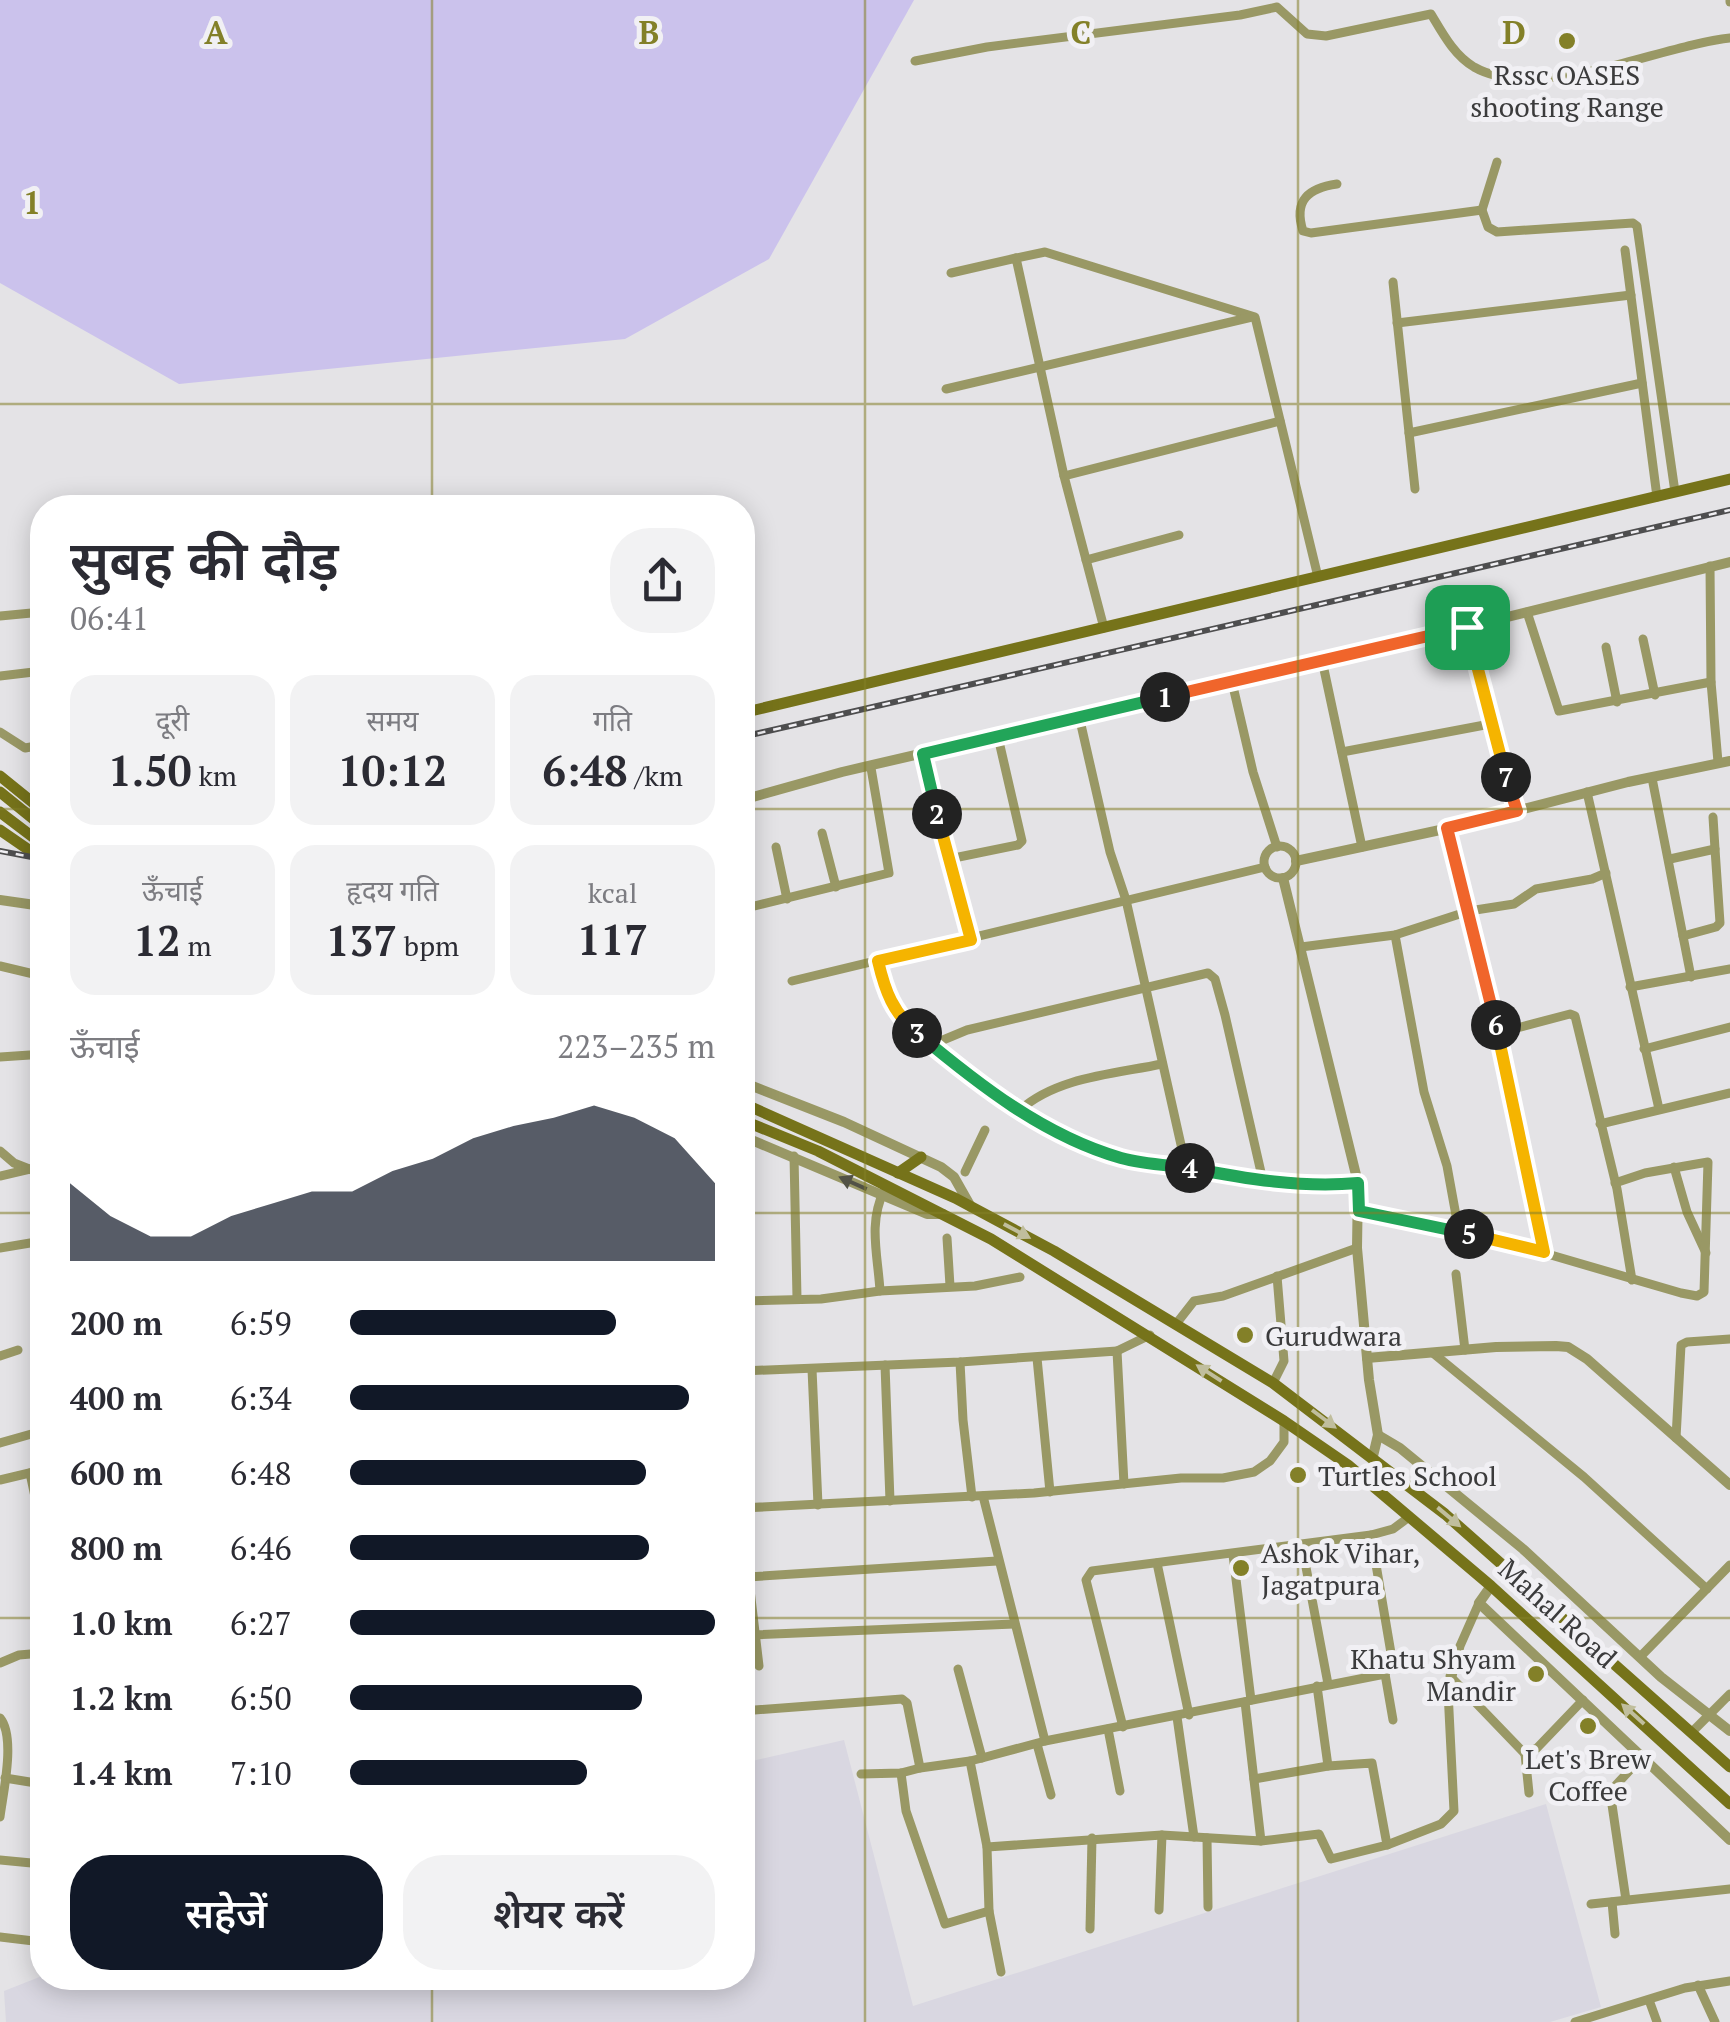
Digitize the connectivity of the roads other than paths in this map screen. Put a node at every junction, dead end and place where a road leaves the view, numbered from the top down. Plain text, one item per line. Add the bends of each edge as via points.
1 (1436, 0) edge
2 (1432, 14) junction
3 (1730, 38) edge
4 (915, 61) dead end
5 (1497, 162) dead end
6 (1337, 184) dead end
7 (1482, 210) junction
8 (1625, 250) dead end
9 (1016, 258) junction
10 (951, 274) dead end
11 (1393, 282) dead end
12 (1631, 295) junction
13 (1254, 316) junction
14 (1397, 323) junction
15 (1042, 368) junction
16 (1642, 382) junction
17 (946, 389) dead end
18 (1280, 421) junction
19 (1409, 433) junction
20 (1064, 476) junction
21 (1730, 480) edge
22 (1415, 489) dead end
23 (1675, 492) junction
24 (1658, 497) junction
25 (1179, 534) dead end
26 (1086, 560) junction
27 (1730, 562) edge
28 (1710, 566) junction
29 (1318, 577) junction
30 (1527, 612) junction
31 (30, 613) edge
32 (0, 616) edge
33 (1467, 627) junction
34 (1104, 628) junction
35 (1643, 639) dead end
36 (1606, 647) dead end
37 (1322, 660) junction
38 (30, 672) edge
39 (0, 676) edge
40 (1232, 682) junction
41 (1710, 682) junction
42 (1655, 694) junction
43 (1618, 702) junction
44 (755, 711) edge
45 (1080, 716) junction
46 (1490, 724) junction
47 (0, 732) edge
48 (998, 737) junction
49 (30, 747) edge
50 (1342, 752) junction
51 (923, 754) junction
52 (1724, 761) edge
53 (871, 768) junction
54 (0, 776) edge
55 (1652, 778) junction
56 (0, 792) edge
57 (1587, 792) junction
58 (755, 796) edge
59 (30, 800) edge
60 (1517, 811) junction
61 (0, 812) edge
62 (30, 816) edge
63 (1714, 816) dead end
64 (1447, 828) junction
65 (0, 832) edge
66 (30, 833) edge
67 (822, 833) dead end
68 (30, 839) edge
69 (1362, 846) junction
70 (776, 847) dead end
71 (1277, 847) junction
72 (1715, 850) junction
73 (30, 851) edge
74 (949, 859) junction
75 (1670, 859) junction
76 (1296, 861) junction
77 (1264, 866) junction
78 (1606, 873) junction
79 (1283, 878) junction
80 (836, 887) junction
81 (787, 899) junction
82 (0, 900) edge
83 (1126, 900) junction
84 (30, 904) edge
85 (755, 907) edge
86 (1470, 912) junction
87 (1395, 935) junction
88 (1682, 936) junction
89 (971, 940) junction
90 (1301, 946) junction
91 (878, 961) junction
92 (0, 966) edge
93 (1730, 969) edge
94 (30, 973) edge
95 (1691, 977) junction
96 (792, 981) dead end
97 (1630, 987) junction
98 (1146, 990) junction
99 (1730, 1027) edge
100 (1498, 1033) junction
101 (931, 1044) junction
102 (1644, 1048) junction
103 (30, 1054) dead end
104 (0, 1057) edge
105 (1162, 1064) junction
106 (755, 1087) edge
107 (1730, 1093) edge
108 (755, 1109) edge
109 (1659, 1109) junction
110 (1020, 1110) junction
111 (1600, 1124) junction
112 (755, 1125) edge
113 (984, 1130) dead end
114 (755, 1141) edge
115 (0, 1151) edge
116 (794, 1156) junction
117 (921, 1157) junction
118 (1186, 1167) junction
119 (1674, 1167) junction
120 (30, 1169) joint
121 (898, 1172) junction
122 (965, 1172) dead end
123 (0, 1176) edge
124 (1264, 1181) junction
125 (1358, 1183) junction
126 (1615, 1183) junction
127 (884, 1190) junction
128 (971, 1207) junction
129 (1359, 1211) junction
130 (1460, 1232) junction
131 (947, 1238) dead end
132 (30, 1242) edge
133 (0, 1248) edge
134 (1357, 1248) junction
135 (1544, 1252) junction
136 (1707, 1254) junction
137 (1456, 1274) dead end
138 (1277, 1276) junction
139 (1020, 1277) dead end
140 (1632, 1280) junction
141 (950, 1286) junction
142 (880, 1290) junction
143 (798, 1298) junction
144 (755, 1300) edge
145 (1176, 1324) junction
146 (1150, 1336) junction
147 (1730, 1339) edge
148 (18, 1350) dead end
149 (1117, 1350) junction
150 (1465, 1350) junction
151 (1433, 1352) junction
152 (0, 1356) edge
153 (1036, 1358) junction
154 (1367, 1358) junction
155 (960, 1362) junction
156 (885, 1365) junction
157 (812, 1369) junction
158 (755, 1371) edge
159 (1273, 1383) junction
160 (1284, 1421) junction
161 (30, 1434) edge
162 (1378, 1435) junction
163 (1676, 1438) junction
164 (0, 1443) edge
165 (1373, 1456) junction
166 (30, 1473) edge
167 (0, 1480) edge
168 (1124, 1484) junction
169 (1730, 1485) edge
170 (1050, 1492) junction
171 (977, 1496) junction
172 (890, 1501) junction
173 (818, 1505) junction
174 (755, 1507) edge
175 (1409, 1517) junction
176 (1371, 1535) junction
177 (1302, 1546) junction
178 (1233, 1555) junction
179 (997, 1561) junction
180 (1157, 1563) junction
181 (1730, 1565) edge
182 (755, 1577) edge
183 (1491, 1586) junction
184 (1708, 1589) junction
185 (1479, 1602) junction
186 (1014, 1624) junction
187 (755, 1635) edge
188 (755, 1647) edge
189 (30, 1654) edge
190 (1640, 1657) junction
191 (0, 1662) edge
192 (758, 1666) dead end
193 (958, 1669) dead end
194 (1385, 1674) junction
195 (1450, 1676) junction
196 (1322, 1685) junction
197 (1730, 1694) edge
198 (1584, 1700) junction
199 (1248, 1701) junction
200 (755, 1710) edge
201 (1710, 1714) junction
202 (1189, 1715) junction
203 (1177, 1717) junction
204 (0, 1718) edge
205 (1394, 1720) dead end
206 (1124, 1727) junction
207 (1108, 1729) junction
208 (1730, 1731) edge
209 (1692, 1732) junction
210 (1041, 1742) junction
211 (1525, 1754) junction
212 (1643, 1756) junction
213 (982, 1758) junction
214 (970, 1761) junction
215 (1328, 1766) junction
216 (1730, 1767) edge
217 (920, 1768) junction
218 (901, 1773) junction
219 (862, 1774) dead end
220 (5, 1778) junction
221 (1254, 1779) junction
222 (30, 1782) edge
223 (1120, 1791) dead end
224 (1528, 1793) dead end
225 (1051, 1796) dead end
226 (1730, 1804) edge
227 (0, 1817) edge
228 (1162, 1835) junction
229 (1194, 1837) junction
230 (1092, 1838) junction
231 (1207, 1838) junction
232 (1730, 1840) edge
233 (1261, 1841) junction
234 (1387, 1845) junction
235 (988, 1847) junction
236 (0, 1860) edge
237 (30, 1863) edge
238 (1730, 1889) edge
239 (1626, 1900) junction
240 (1612, 1902) junction
241 (1591, 1904) dead end
242 (1208, 1907) dead end
243 (989, 1910) junction
244 (1159, 1910) dead end
245 (1090, 1928) dead end
246 (1616, 1934) dead end
247 (0, 1937) edge
248 (30, 1941) edge
249 (1001, 1972) dead end
250 (1730, 1981) edge
251 (1698, 1985) junction
252 (1650, 2000) junction
253 (1575, 2022) edge
254 (1657, 2022) edge
255 (1715, 2022) edge

1 - 2 street
2 - 3 street via 1472,66 1500,78 1576,73
2 - 4 street via 1326,36 1307,34 1277,7
5 - 7 street
6 - 7 street via 1307,194 1304,231
7 - 23 street via 1497,232 1634,223
8 - 12 street
9 - 10 street
9 - 13 street via 1044,252
9 - 15 street
11 - 14 street
12 - 14 street
12 - 16 street
13 - 15 street
13 - 18 street
14 - 19 street
15 - 17 street
15 - 20 street
16 - 19 street
16 - 24 street
18 - 20 street
18 - 29 street
19 - 22 street
20 - 26 street
21 - 23 main road
23 - 24 main road
24 - 29 main road
25 - 26 street
26 - 34 street
27 - 28 street
28 - 30 street
28 - 41 street
29 - 34 main road
30 - 33 street
30 - 43 street via 1559,711
31 - 32 street
33 - 37 street
33 - 46 street
34 - 44 main road
35 - 42 street
36 - 43 street
37 - 40 street
37 - 50 street
38 - 39 street
40 - 45 street
40 - 71 street
41 - 42 street
41 - 52 street
42 - 43 street
45 - 48 street
45 - 83 street
46 - 50 street
46 - 60 street
47 - 49 street
48 - 51 street
48 - 74 street via 1022,841
50 - 69 street
51 - 53 street
51 - 74 street
52 - 55 street
53 - 58 street
53 - 80 street via 890,870
54 - 59 main road
55 - 57 street
55 - 75 street
56 - 62 main road
57 - 60 street
57 - 78 street
60 - 64 street
61 - 66 main road
63 - 72 street
64 - 69 street
64 - 86 street
65 - 68 street
65 - 73 main road
67 - 80 street
69 - 76 street
70 - 81 street
71 - 76 street
71 - 77 street
72 - 75 street
72 - 88 street via 1720,923
74 - 89 street
75 - 88 street
76 - 79 street
77 - 79 street
77 - 83 street
78 - 86 street
78 - 97 street
79 - 90 street
80 - 81 street
81 - 85 street
82 - 84 street
83 - 89 street
83 - 98 street
86 - 87 street
86 - 100 street
87 - 90 street
87 - 130 street via 1424,1092
88 - 95 street
89 - 91 street
90 - 125 street
91 - 96 street
91 - 101 street via 886,996
92 - 94 street
93 - 95 street
95 - 97 street
97 - 102 street
98 - 101 street
98 - 105 street
98 - 124 street via 1208,974 1215,979
99 - 102 street
100 - 111 street via 1576,1016
100 - 135 street
101 - 110 street
102 - 109 street
103 - 104 street
105 - 110 street via 1069,1083
105 - 118 street
106 - 117 street
107 - 109 street
108 - 121 main road, Mahal Road
109 - 111 street
110 - 118 street via 1094,1149
111 - 126 street
112 - 127 main road, Mahal Road via 818,1151
113 - 122 street
114 - 116 street
115 - 120 street
127 -> 116 street
116 - 143 street
117 - 121 main road
117 - 128 street via 954,1176
118 - 124 street
119 - 126 street
119 - 136 street
119 - 136 street via 1708,1162
120 - 123 street
121 - 128 main road, Mahal Road
124 - 125 street
125 - 129 street
126 - 140 street
127 - 142 street via 874,1235
127 - 146 main road, Mahal Road via 944,1214
128 -> 145 main road, Mahal Road
129 - 130 street
129 - 134 street
130 - 135 street
131 - 141 street
132 - 133 street
134 - 138 street
134 - 154 street
135 - 140 street
136 - 140 street via 1706,1289 1697,1296
137 - 150 street
138 - 145 street via 1194,1301
138 - 159 street via 1284,1361
139 - 141 street
141 - 142 street
142 - 143 street
143 - 144 street
145 - 159 main road, Mahal Road
146 - 149 street
160 -> 146 main road, Mahal Road
147 - 163 street via 1681,1346
148 - 152 street
149 - 153 street
149 - 168 street
150 - 151 street
150 - 163 street via 1568,1347
151 - 154 street
151 - 184 street
153 - 155 street
153 - 170 street
154 - 162 street
155 - 156 street
155 - 171 street
156 - 157 street
156 - 172 street
157 - 158 street
157 - 173 street
159 -> 165 main road, Mahal Road
160 - 168 street via 1284,1442 1254,1472
160 - 175 main road, Mahal Road
161 - 164 street
162 - 165 street
162 - 190 street via 1523,1549
163 - 169 street
165 -> 209 main road, Mahal Road
166 - 167 street
168 - 170 street
170 - 171 street
171 - 172 street
171 - 179 street
172 - 173 street
173 - 174 street
175 - 176 street via 1394,1530
175 - 183 main road, Mahal Road
176 - 177 street
176 - 194 street via 1392,1659
177 - 178 street
177 - 196 street
178 - 180 street
178 - 199 street
179 - 182 street
179 - 186 street
180 - 202 street
180 - 206 street via 1086,1575
181 - 184 street
183 - 185 street
226 -> 183 main road, Mahal Road
184 - 190 street
185 - 195 street
185 - 198 street
186 - 187 street
186 - 210 street
188 - 192 street
189 - 191 street
190 - 201 street
193 - 213 street
194 - 196 street
194 - 205 street
195 - 211 street
195 - 234 street via 1454,1812
196 - 199 street
196 - 215 street
197 - 201 street
198 - 211 street
198 - 212 street
199 - 202 street
199 - 221 street
200 - 217 street via 904,1700
201 - 208 street
201 - 209 street
202 - 203 street
203 - 206 street
203 - 229 street
204 - 220 street via 6,1724
206 - 207 street
207 - 210 street
207 - 223 street
209 - 216 main road, Mahal Road
210 - 213 street
210 - 225 street
211 - 224 street
212 - 232 street
212 - 239 street via 1611,1798
213 - 214 street
214 - 217 street
214 - 235 street
215 - 221 street
215 - 234 street via 1375,1766
217 - 218 street
218 - 219 street
218 - 243 street via 906,1811 945,1924
220 - 222 street
220 - 227 street
221 - 233 street
228 - 229 street
228 - 230 street
228 - 244 street
229 - 231 street
230 - 235 street
230 - 245 street
231 - 233 street
231 - 242 street
233 - 234 street via 1319,1834 1331,1859
235 - 243 street
236 - 237 street
238 - 239 street
239 - 240 street
240 - 241 street
240 - 246 street
243 - 249 street
247 - 248 street
250 - 251 street
251 - 252 street
251 - 255 street
252 - 253 street
252 - 254 street

